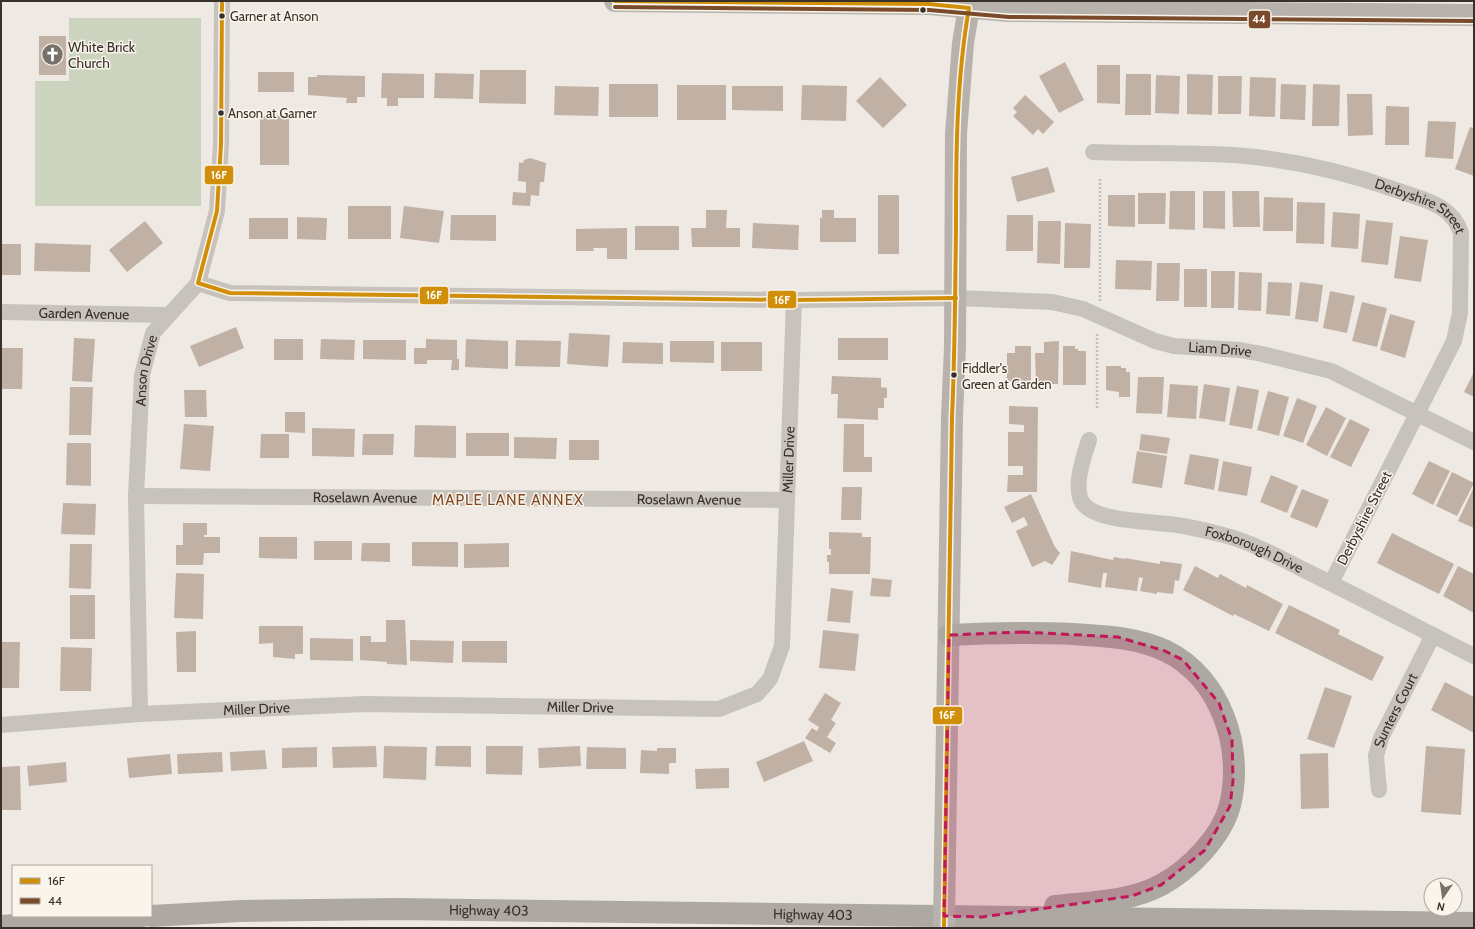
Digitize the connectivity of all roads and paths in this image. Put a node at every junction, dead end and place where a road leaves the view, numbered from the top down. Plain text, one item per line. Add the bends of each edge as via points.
1 (222, 1) edge
2 (615, 1) edge
3 (970, 4) edge
4 (1474, 15) edge
5 (1093, 152) dead end
6 (1100, 179) dead end
7 (198, 283) junction
8 (956, 298) junction
9 (794, 300) junction
10 (1099, 304) dead end
11 (1, 312) edge
12 (167, 316) junction
13 (1097, 327) dead end
14 (1097, 408) dead end
15 (1417, 414) junction
16 (1089, 440) dead end
17 (1474, 442) edge
18 (136, 496) junction
19 (787, 500) junction
20 (1331, 583) junction
21 (950, 635) junction
22 (1434, 635) junction
23 (1474, 656) edge
24 (140, 714) junction
25 (1, 725) edge
26 (1379, 790) dead end
27 (152, 916) edge
28 (982, 916) junction
29 (128, 917) edge
30 (1474, 922) edge
31 (1, 926) edge
32 (944, 928) edge

1 - 7 street, Anson Drive via 221,144 217,211
2 - 3 main road
3 - 4 main road via 1009,11
3 - 8 main road via 963,43 956,134
5 - 15 street, Derbyshire Street via 1244,156 1308,165 1370,180 1441,207 1451,214 1461,233 1460,313 1451,348
6 - 10 path
7 - 9 street via 230,293
7 - 12 street, Anson Drive
8 - 9 street
8 - 15 street, Liam Drive via 1068,304 1155,341 1174,346 1240,350 1331,371
8 - 21 main road
9 - 19 street, Miller Drive
11 - 12 street, Garden Avenue
12 - 18 street, Anson Drive via 153,333 142,375
13 - 14 path
15 - 17 street, Liam Drive
15 - 20 street, Derbyshire Street
16 - 20 street, Foxborough Drive via 1080,470 1080,492 1082,502 1091,509 1111,517 1176,524 1219,533 1245,542
18 - 19 street, Roselawn Avenue
18 - 24 street, Anson Drive
19 - 24 street, Miller Drive via 782,646 770,679 757,694 719,709 364,704
20 - 22 street, Foxborough Drive
21 - 28 highway via 1022,632 1118,637 1165,650 1183,660 1219,703 1232,740 1231,799 1220,829 1205,850 1161,885 1132,896
21 - 32 main road, bridge
22 - 23 street, Foxborough Drive
22 - 26 street, Sunters Court via 1380,738 1376,756
24 - 25 street, Miller Drive
27 - 28 highway, Highway 403 via 241,911 398,909
28 - 30 highway, Highway 403
29 - 31 highway

